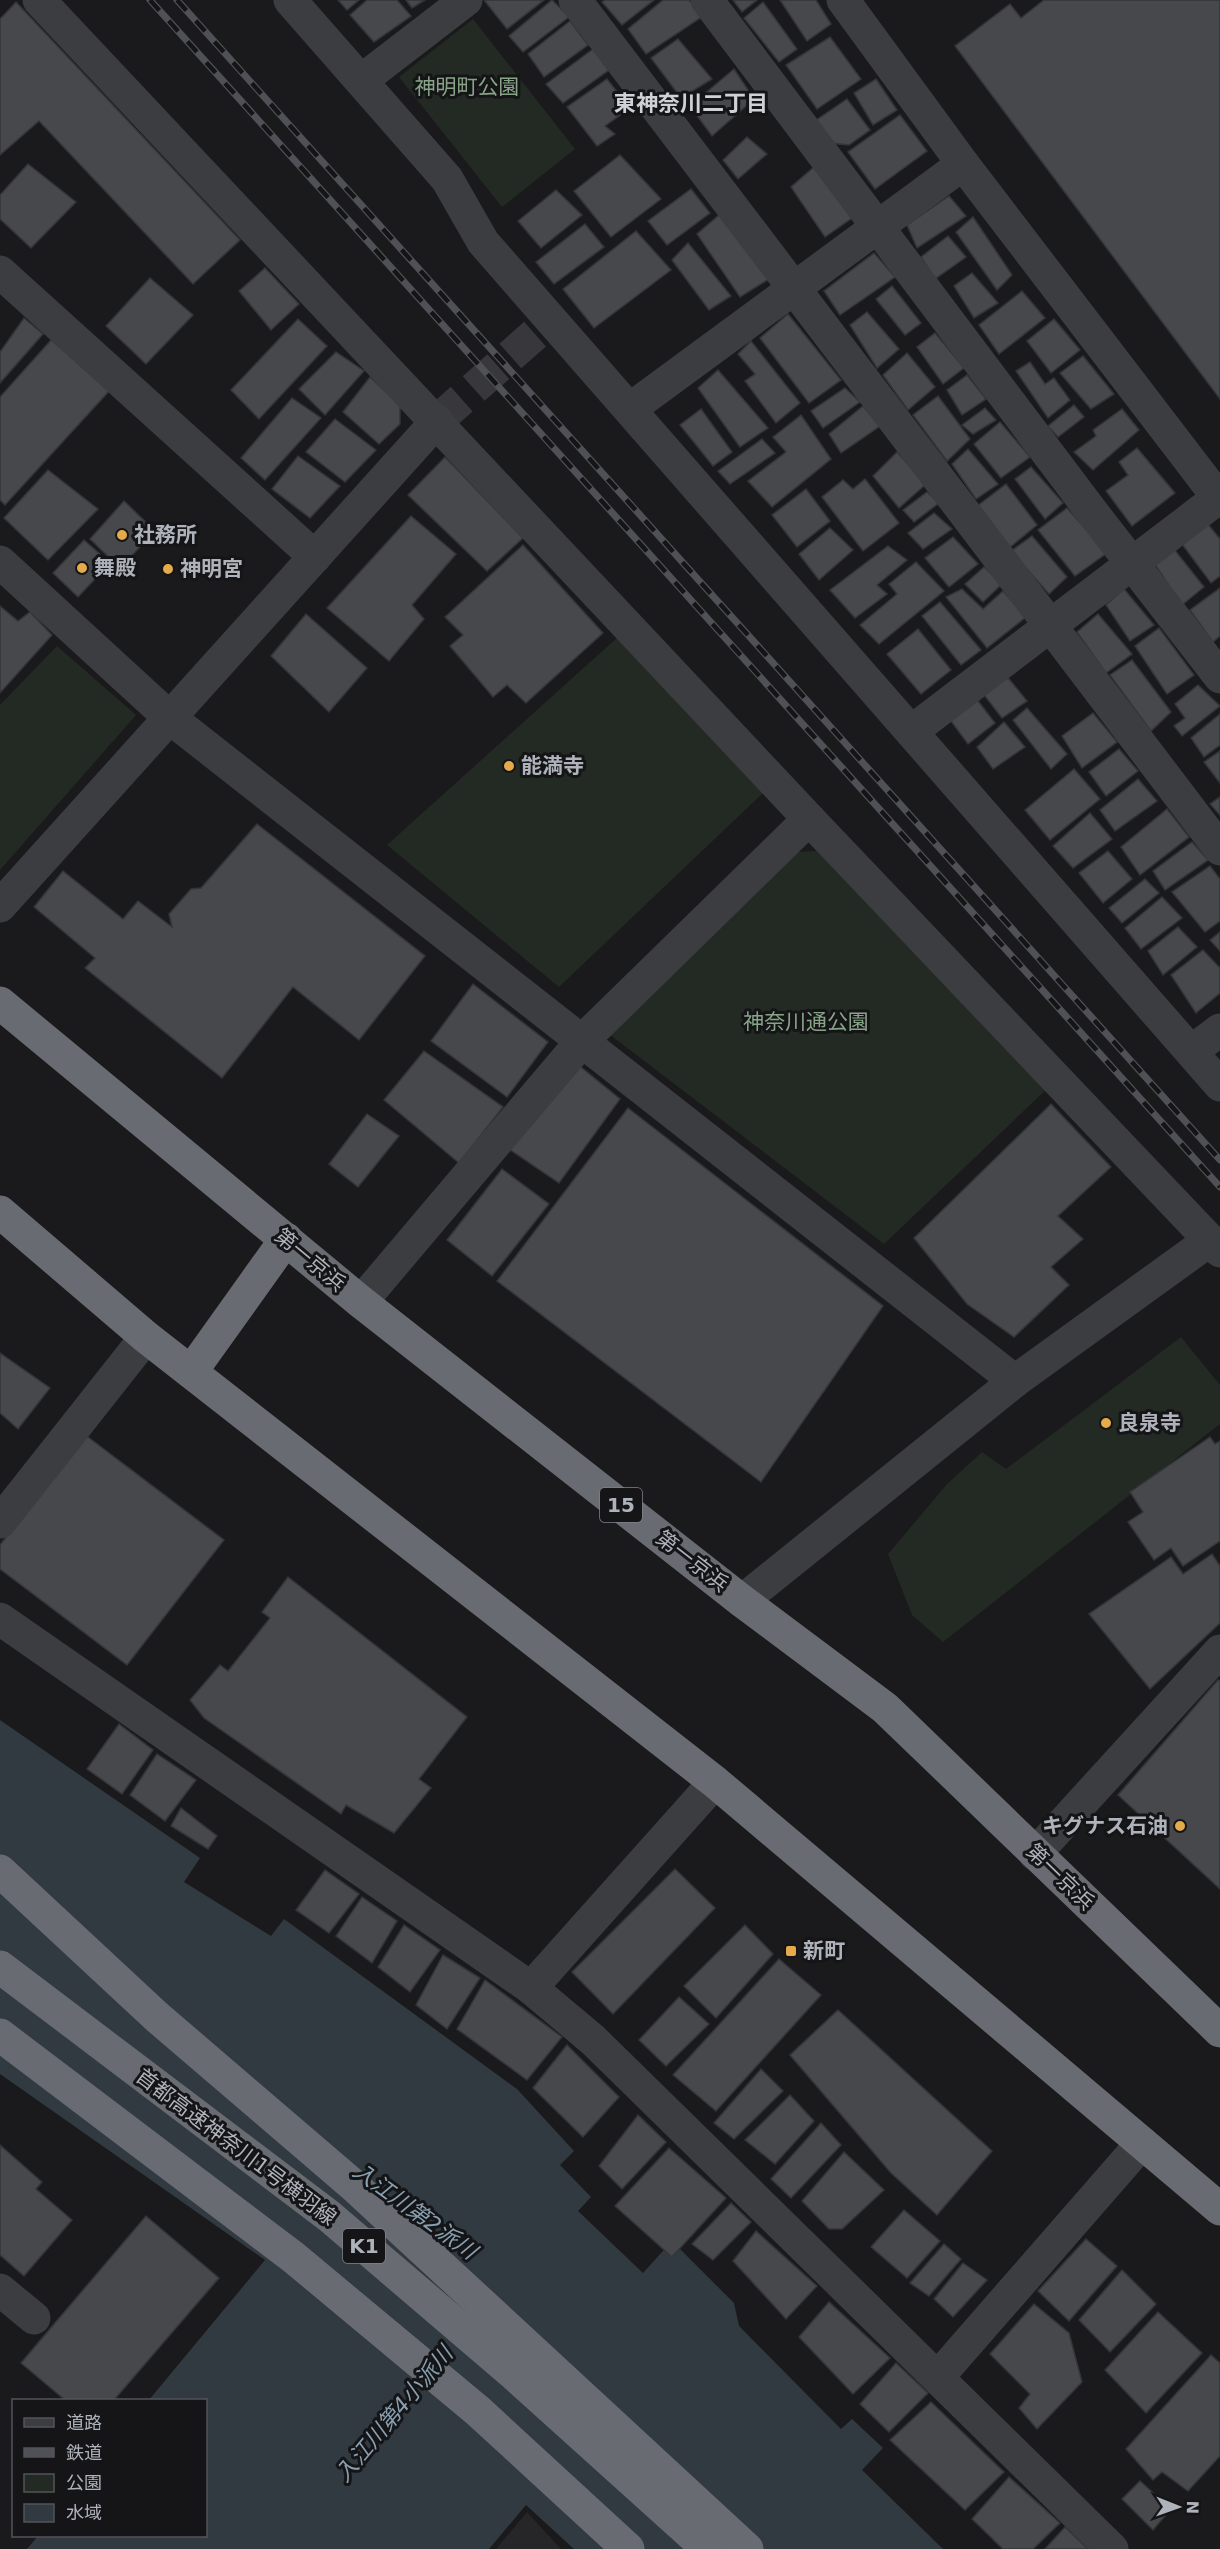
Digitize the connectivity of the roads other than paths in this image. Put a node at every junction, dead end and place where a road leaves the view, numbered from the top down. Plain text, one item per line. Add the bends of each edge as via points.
1 (39, 0) edge
2 (290, 0) edge
3 (466, 0) edge
4 (575, 0) edge
5 (707, 0) edge
6 (843, 0) edge
7 (362, 80) junction
8 (963, 164) junction
9 (877, 226) junction
10 (0, 272) edge
11 (794, 288) junction
12 (630, 409) junction
13 (437, 421) junction
14 (1219, 499) edge
15 (315, 556) junction
16 (0, 562) edge
17 (1132, 564) junction
18 (1050, 626) junction
19 (1220, 677) edge
20 (170, 718) junction
21 (912, 731) junction
22 (808, 819) junction
23 (1220, 849) edge
24 (0, 906) edge
25 (0, 1003) edge
26 (1220, 1030) edge
27 (582, 1041) junction
28 (1192, 1051) junction
29 (1220, 1084) edge
30 (0, 1212) edge
31 (286, 1239) junction
32 (1215, 1245) edge
33 (361, 1302) junction
34 (146, 1337) junction
35 (190, 1372) junction
36 (1015, 1381) junction
37 (0, 1522) edge
38 (742, 1601) junction
39 (0, 1618) edge
40 (1217, 1659) edge
41 (715, 1782) junction
42 (1035, 1854) junction
43 (0, 1871) edge
44 (0, 1967) edge
45 (531, 1988) junction
46 (1220, 2031) edge
47 (0, 2035) edge
48 (1142, 2143) junction
49 (1220, 2209) edge
50 (0, 2290) edge
51 (34, 2318) dead end
52 (938, 2377) junction
53 (628, 2549) edge
54 (708, 2549) edge
55 (747, 2549) edge
56 (1112, 2549) edge

1 - 13 street
2 - 7 street
3 - 7 street
4 - 11 street
5 - 9 street
6 - 8 street
7 - 12 street via 447,179 483,242
8 - 9 street
8 - 14 street
9 - 11 street
9 - 17 street
10 - 15 street
11 - 12 street
11 - 18 street
12 - 21 street
13 - 15 street
13 - 22 street
14 - 17 street
15 - 20 street
16 - 20 street
17 - 18 street
17 - 19 street
18 - 21 street
18 - 23 street
20 - 24 street
20 - 27 street
21 - 28 street
22 - 27 street
22 - 32 street
25 - 31 highway, 第一京浜 / 15
26 - 28 street
27 - 33 street
27 - 36 street
28 - 29 street
30 - 34 highway
31 - 33 highway, 第一京浜 / 15
31 - 35 highway
32 - 36 street
33 - 38 highway, 第一京浜 / 15
34 - 35 highway
34 - 37 street
35 - 41 highway
36 - 38 street
38 - 42 highway, 第一京浜 / 15 via 885,1708
39 - 45 street
40 - 42 street
41 - 45 street
41 - 48 highway
42 - 46 highway, 第一京浜 / 15
43 - 55 highway via 157,2017 353,2185
44 - 54 highway, 首都高速神奈川1号横羽線 / K1 via 329,2216 515,2375
45 - 52 street via 593,2040
47 - 53 highway, K1 via 294,2257 478,2411
48 - 49 highway
48 - 52 street
50 - 51 street
52 - 56 street

